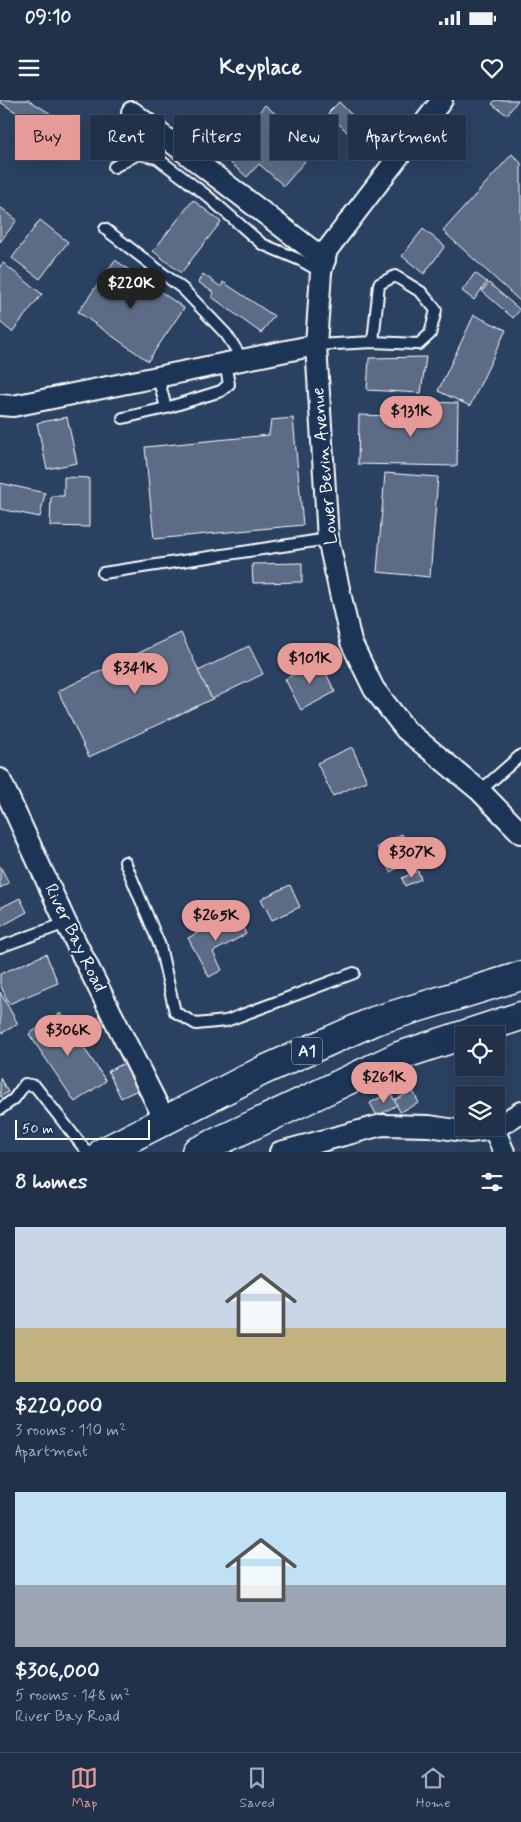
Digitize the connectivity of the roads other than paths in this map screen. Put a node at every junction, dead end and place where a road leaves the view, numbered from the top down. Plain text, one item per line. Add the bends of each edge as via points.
1 (442, 100) edge
2 (132, 112) dead end
3 (114, 167) dead end
4 (105, 230) dead end
5 (323, 266) junction
6 (373, 342) junction
7 (316, 345) junction
8 (234, 362) junction
9 (158, 377) junction
10 (0, 405) edge
11 (166, 408) junction
12 (123, 418) dead end
13 (328, 539) junction
14 (103, 573) dead end
15 (521, 755) edge
16 (0, 779) edge
17 (480, 791) junction
18 (521, 833) edge
19 (125, 862) dead end
20 (66, 923) junction
21 (0, 948) edge
22 (354, 973) dead end
23 (521, 976) edge
24 (521, 1016) edge
25 (0, 1109) edge
26 (521, 1112) edge
27 (166, 1122) junction
28 (505, 1122) edge
29 (455, 1130) edge
30 (497, 1136) edge
31 (87, 1152) edge
32 (103, 1152) edge
33 (196, 1152) edge
34 (280, 1152) edge
35 (504, 1152) edge

1 - 5 street, Lower Bevin Avenue via 337,237
2 - 5 street
3 - 5 lane via 138,154 157,158 262,244
4 - 8 lane via 183,289 226,334
5 - 7 street, Lower Bevin Avenue
6 - 6 lane via 419,344 430,334 436,310 421,292 395,276 379,284
6 - 7 lane
7 - 8 street
7 - 13 street, Lower Bevin Avenue
8 - 9 street
8 - 11 lane via 229,384 221,392
9 - 10 street via 13,406
9 - 11 lane
11 - 12 lane
13 - 14 lane
13 - 17 street, Lower Bevin Avenue via 352,642 374,689 406,730
15 - 17 lane
16 - 20 street, River Bay Road
17 - 18 street, Lower Bevin Avenue
19 - 22 lane via 160,946 175,1012 196,1024 226,1021
20 - 21 lane
20 - 27 street, River Bay Road
23 - 27 main road, A1 via 374,1021 262,1071
24 - 33 main road, A1 via 399,1056
25 - 31 lane via 14,1099 25,1084 35,1086
26 - 28 street
27 - 32 main road, A1
29 - 34 street via 382,1124
30 - 35 street

